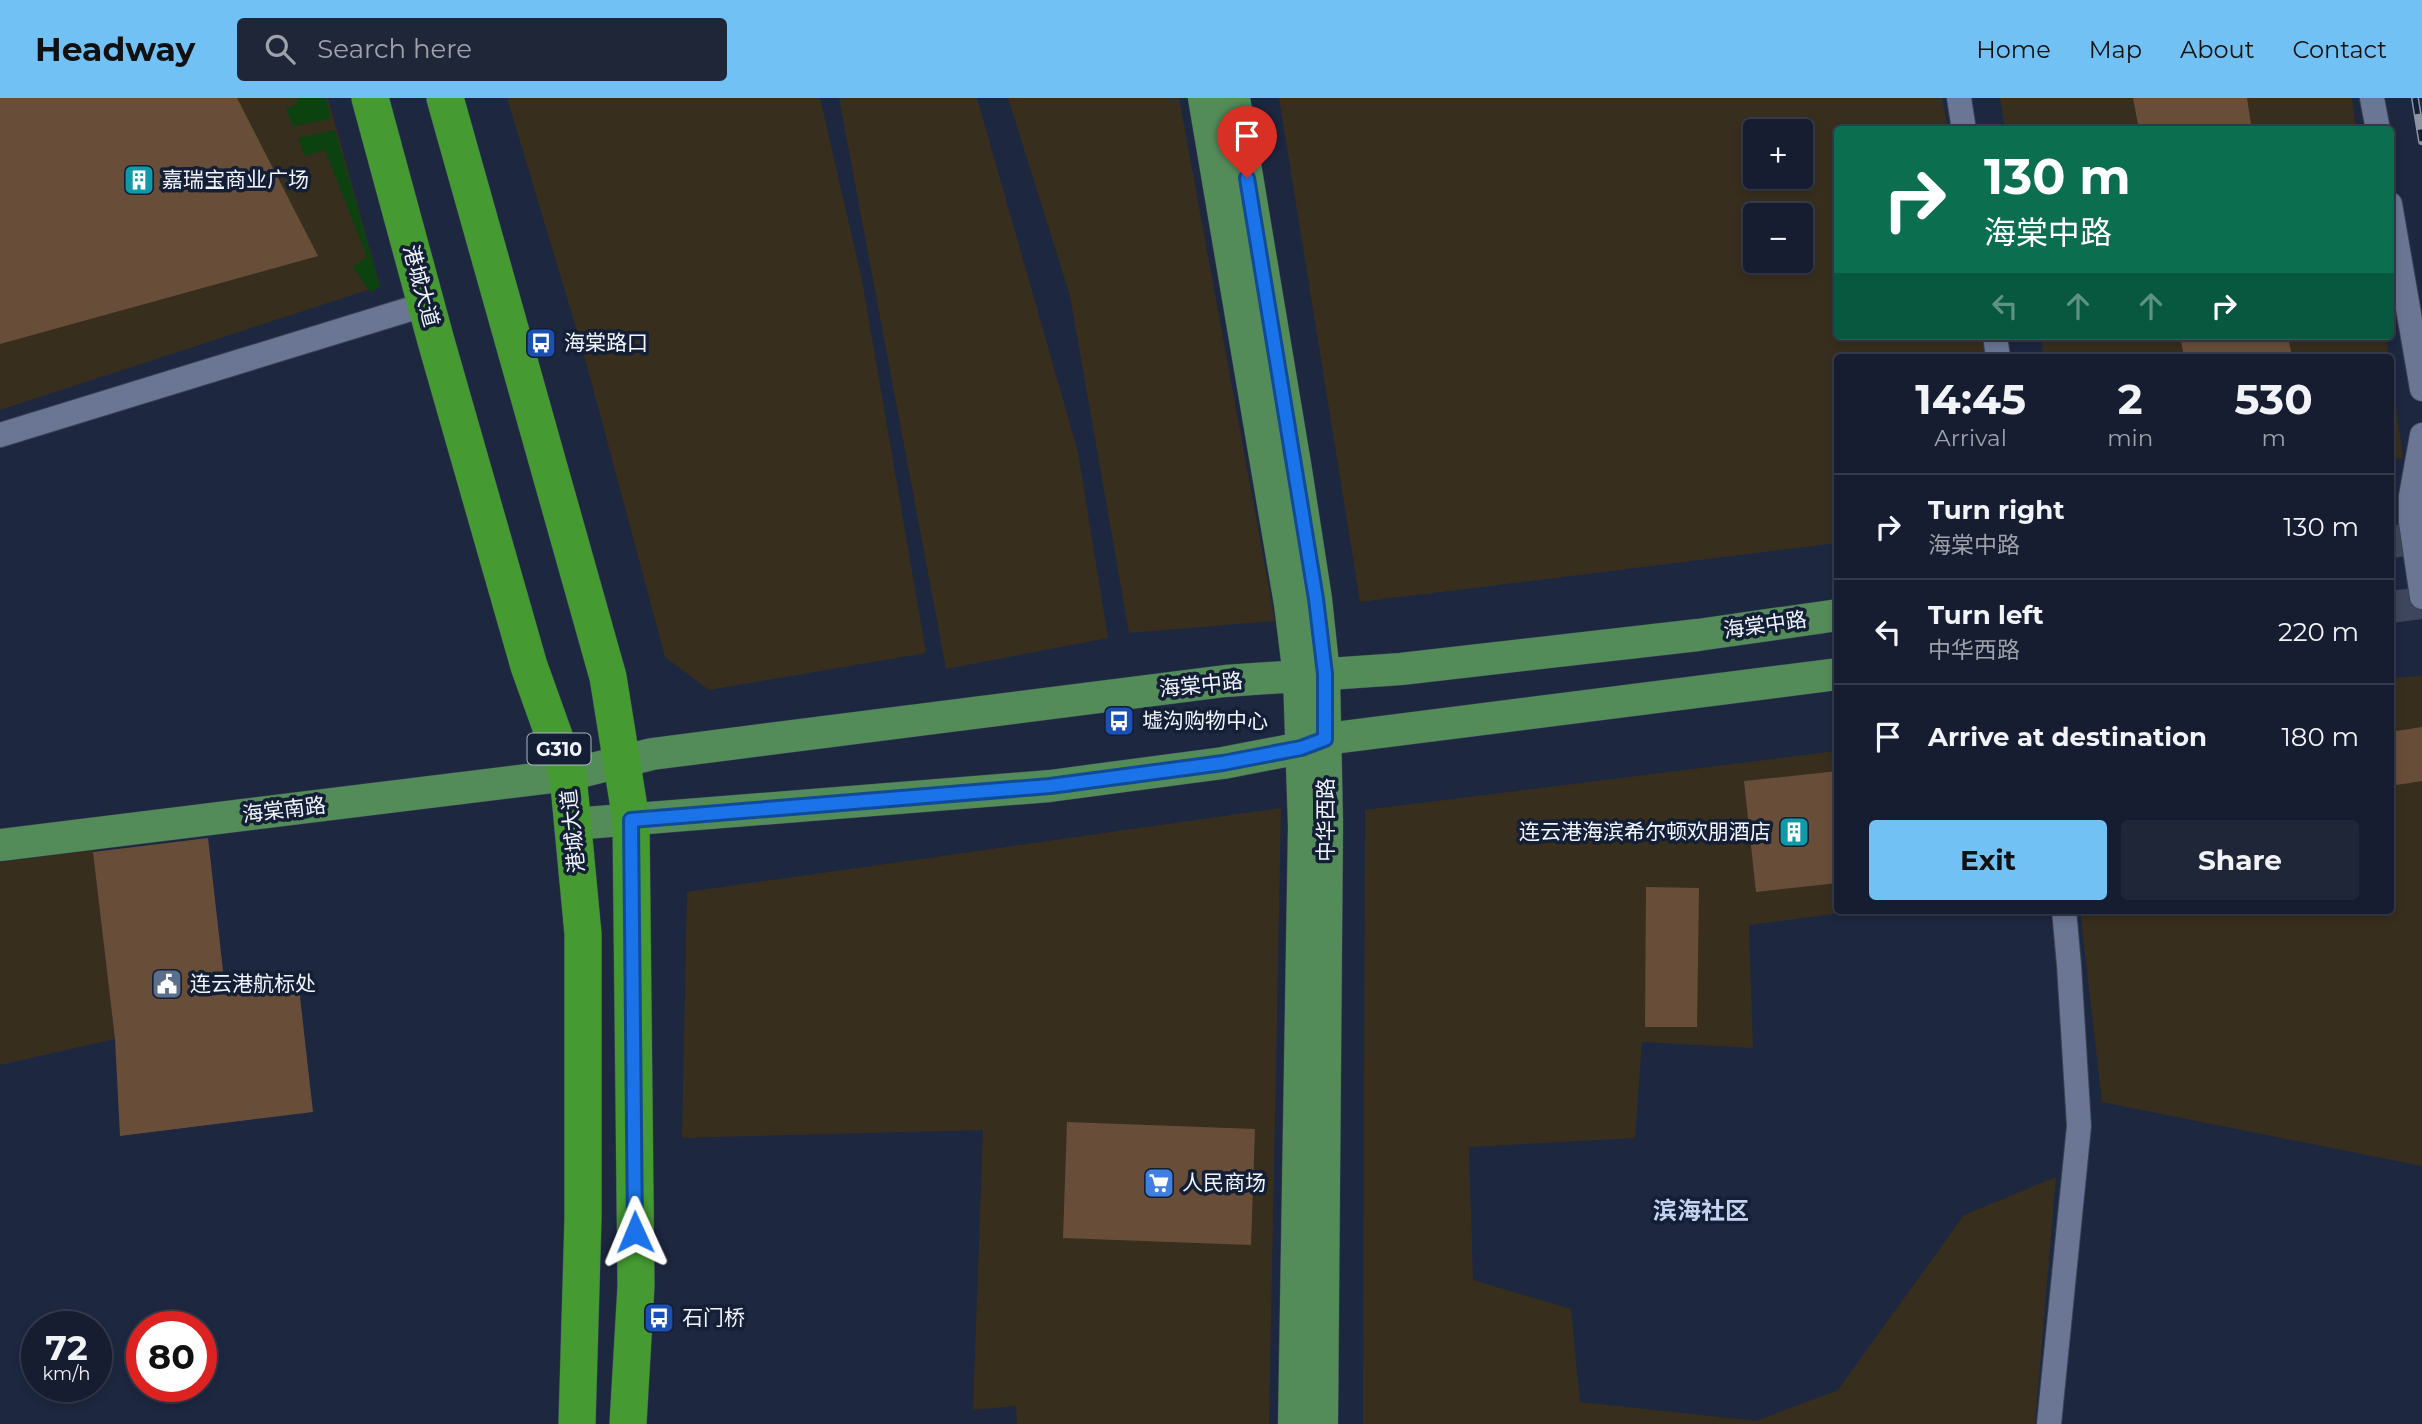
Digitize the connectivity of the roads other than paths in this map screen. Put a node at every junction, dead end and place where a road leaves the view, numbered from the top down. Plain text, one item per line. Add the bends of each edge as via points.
1 (370, 98) edge
2 (445, 98) edge
3 (1204, 98) edge
4 (1234, 98) edge
5 (1959, 98) edge
6 (2372, 98) edge
7 (1963, 126) edge
8 (2377, 126) edge
9 (2394, 227) edge
10 (407, 310) dead end
11 (2422, 389) edge
12 (0, 435) edge
13 (2422, 435) edge
14 (2422, 597) edge
15 (1834, 616) edge
16 (1312, 675) junction
17 (1834, 675) edge
18 (1313, 744) junction
19 (621, 760) junction
20 (568, 775) junction
21 (631, 820) junction
22 (573, 824) junction
23 (0, 845) edge
24 (2064, 914) edge
25 (577, 1424) edge
26 (628, 1424) edge
27 (1294, 1424) edge
28 (1322, 1424) edge
29 (2049, 1424) edge

1 - 20 highway, 港城大道 / G310 via 529,666
2 - 19 highway, G310 via 608,677
3 - 16 main road via 1290,604
4 - 16 main road, 中华西路 via 1316,599
5 - 7 street
6 - 8 street
9 - 11 street
10 - 12 street
13 - 14 street via 2411,496
15 - 16 main road, 海棠中路 via 1401,669
16 - 18 main road, 中华西路
16 - 19 main road, 海棠中路 via 1184,687
17 - 18 main road
18 - 21 main road via 1223,763 1050,786
18 - 27 main road via 1304,826
18 - 28 main road, 中华西路
19 - 20 main road, 海棠中路
19 - 21 highway, G310
20 - 22 highway, 港城大道 / G310
20 - 23 main road, 海棠南路
21 - 22 main road
21 - 26 highway, G310 via 636,1286
22 - 25 highway, 港城大道 / G310 via 583,934
24 - 29 street via 2079,1126

